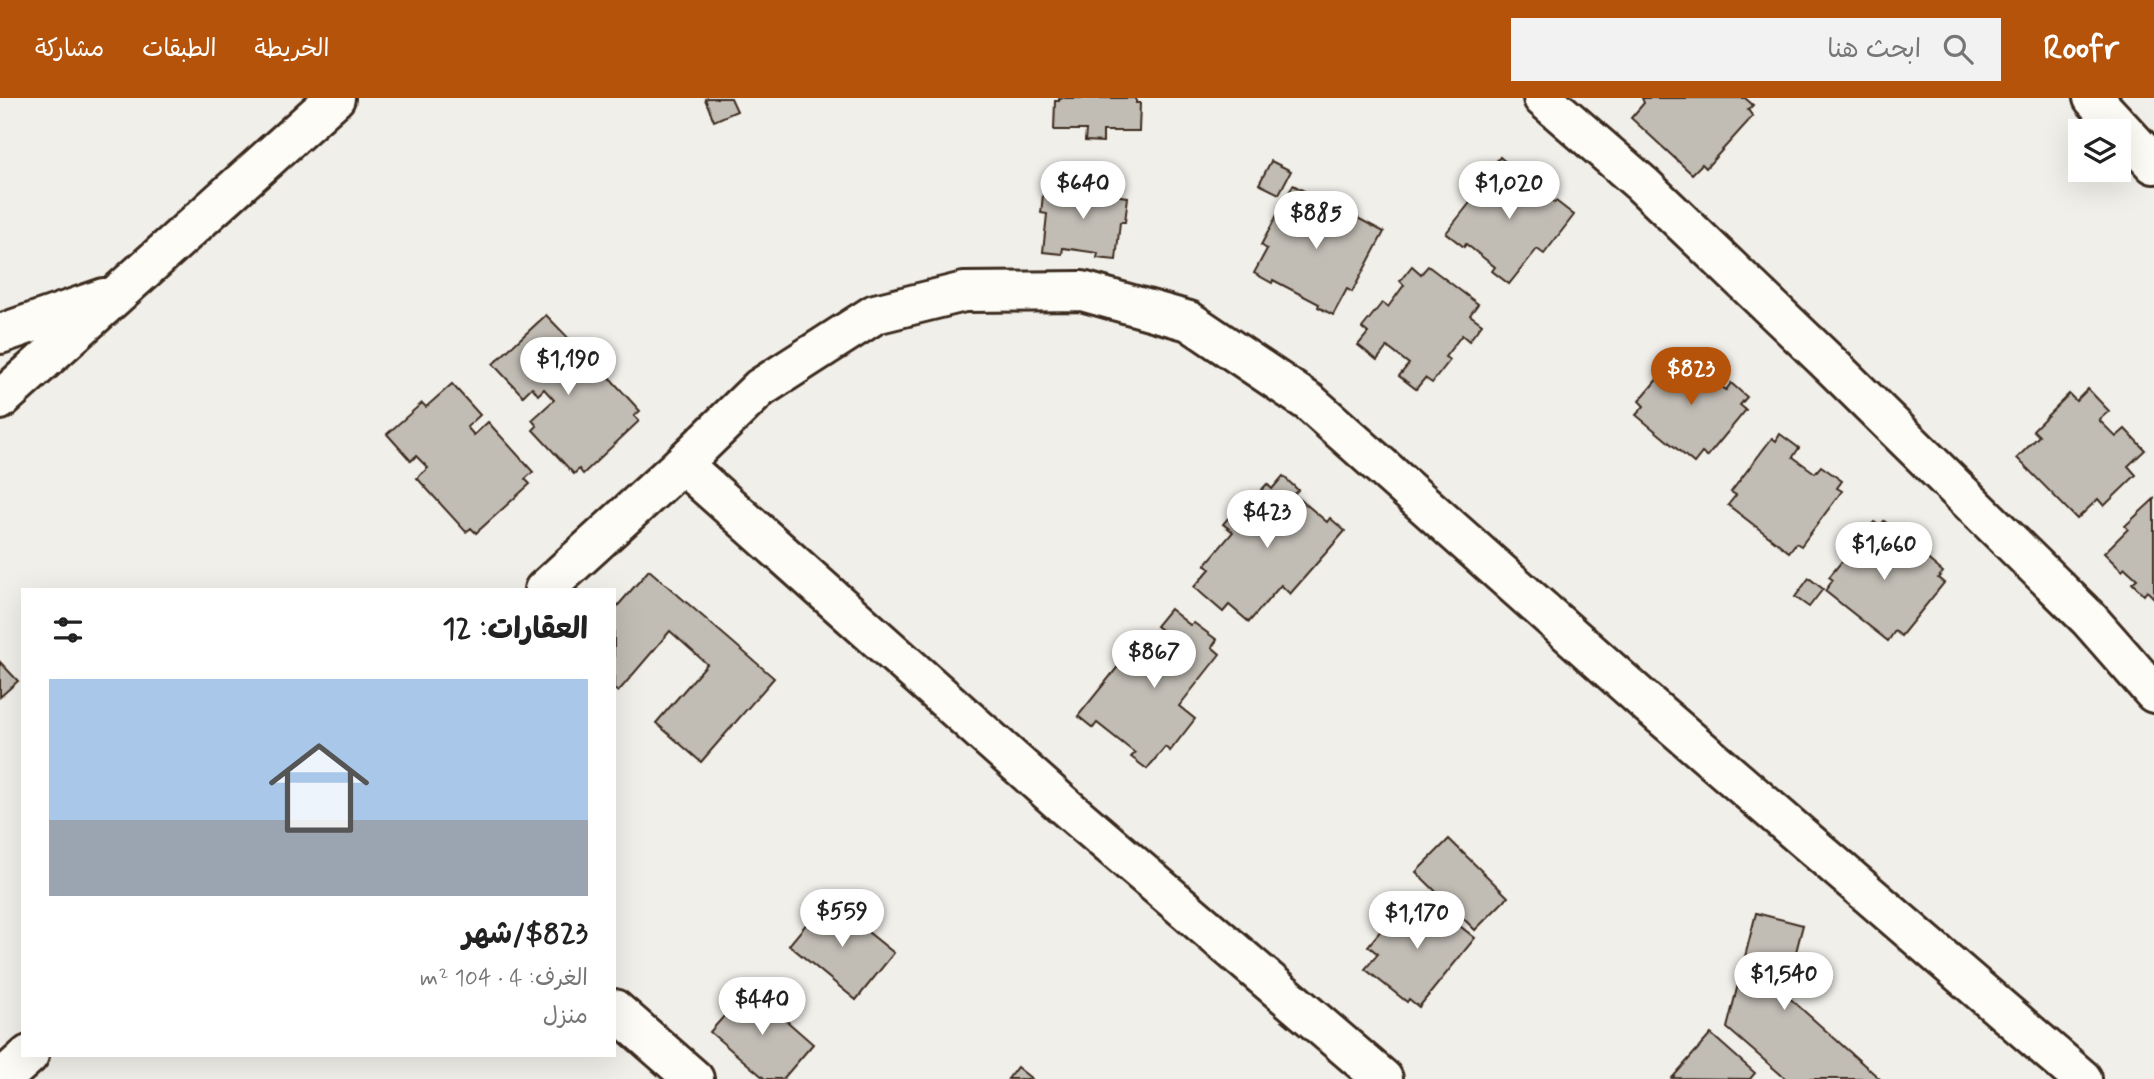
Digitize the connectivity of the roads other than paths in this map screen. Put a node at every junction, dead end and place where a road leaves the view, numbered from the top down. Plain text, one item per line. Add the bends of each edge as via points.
1 (335, 98) edge
2 (1543, 98) edge
3 (2093, 98) edge
4 (2154, 164) edge
5 (121, 293) junction
6 (0, 334) edge
7 (0, 400) edge
8 (681, 464) junction
9 (546, 588) edge
10 (2154, 693) edge
11 (616, 1011) edge
12 (27, 1057) edge
13 (2, 1079) edge
14 (694, 1079) edge
15 (1383, 1079) edge
16 (2082, 1079) edge

1 - 5 street
2 - 10 street via 1642,184 1833,367 2089,619
3 - 4 street
5 - 6 street
5 - 7 street
8 - 9 street
8 - 15 street via 1060,802
8 - 16 street via 760,388 875,314 964,292 1082,291 1189,321 1309,402 1648,704
11 - 14 street
12 - 13 street

